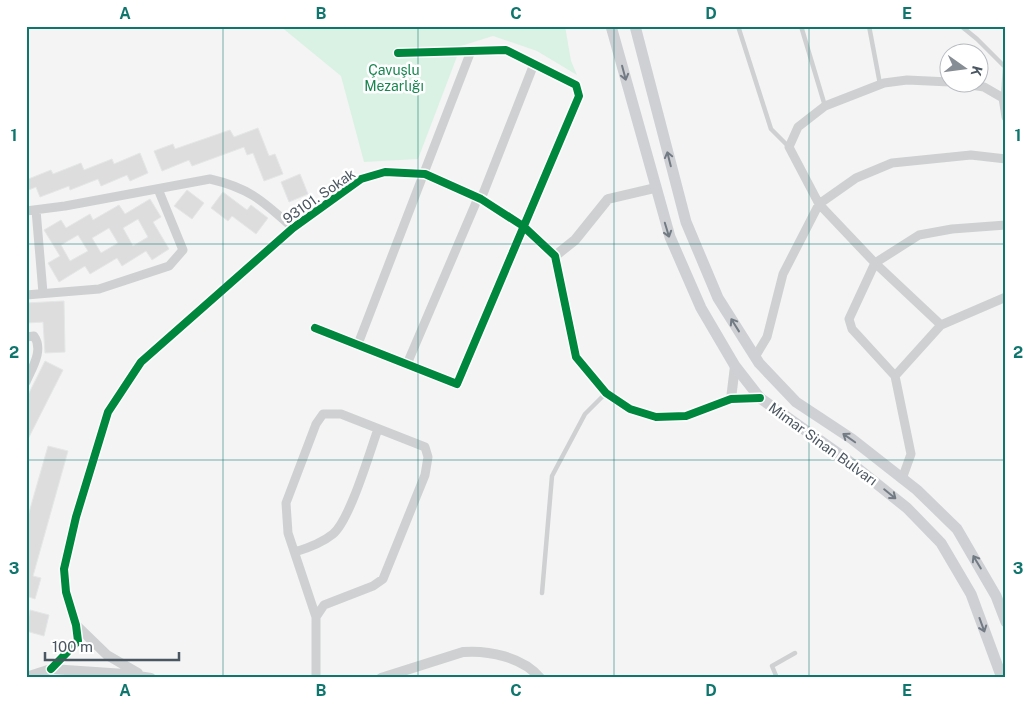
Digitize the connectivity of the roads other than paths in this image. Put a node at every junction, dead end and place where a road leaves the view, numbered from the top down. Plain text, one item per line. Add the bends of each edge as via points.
1 (611, 26) edge
2 (635, 26) edge
3 (738, 26) edge
4 (801, 26) edge
5 (869, 26) edge
6 (961, 26) edge
7 (471, 51) junction
8 (398, 53) dead end
9 (534, 64) junction
10 (940, 82) edge
11 (880, 84) junction
12 (990, 91) edge
13 (1002, 98) junction
14 (825, 106) junction
15 (1006, 117) edge
16 (789, 147) junction
17 (1006, 158) edge
18 (425, 174) junction
19 (655, 188) junction
20 (158, 189) junction
21 (480, 198) junction
22 (819, 204) junction
23 (36, 210) junction
24 (26, 211) edge
25 (1006, 225) edge
26 (523, 226) junction
27 (293, 228) junction
28 (555, 256) junction
29 (875, 263) junction
30 (43, 294) junction
31 (26, 295) edge
32 (1006, 297) edge
33 (941, 325) junction
34 (315, 328) dead end
35 (26, 336) edge
36 (358, 344) junction
37 (755, 356) junction
38 (407, 364) junction
39 (735, 366) junction
40 (895, 376) junction
41 (26, 382) edge
42 (606, 393) junction
43 (760, 398) junction
44 (731, 399) junction
45 (378, 428) junction
46 (902, 479) junction
47 (295, 552) junction
48 (542, 593) dead end
49 (1001, 594) edge
50 (316, 617) junction
51 (1006, 622) edge
52 (76, 624) junction
53 (795, 653) dead end
54 (51, 669) junction
55 (26, 677) edge
56 (148, 677) edge
57 (316, 678) edge
58 (381, 678) edge
59 (540, 678) edge
60 (777, 678) edge
61 (1002, 678) edge

1 -> 19 main road, Mimar Sinan Bulvarı
37 -> 2 main road, Mimar Sinan Bulvarı via 718,298 686,222
3 - 16 lane via 771,129
4 - 14 lane
5 - 11 lane
6 - 13 lane via 1006,68
7 - 8 street
7 - 9 street via 506,50
7 - 18 street
9 - 21 street
9 - 26 street via 576,85 579,96
10 - 11 street via 907,80
11 - 14 street
12 - 13 street
13 - 15 street
14 - 16 street via 798,127
16 - 22 street
17 - 22 street via 971,155 892,163 856,178
18 - 21 street, 93101. Sokak
18 - 27 street, 93101. Sokak via 385,172 361,179
18 - 36 street
19 - 28 street via 608,199 575,240
19 -> 39 main road, Mimar Sinan Bulvarı via 670,237 701,308
20 - 23 street
20 - 27 street via 210,179 231,184 257,196
20 - 30 street via 183,250 169,266 99,289
21 - 26 street, 93101. Sokak
21 - 38 street
22 - 29 street
22 - 37 street via 783,274 767,337
23 - 24 street
23 - 30 street
25 - 29 street via 919,235
26 - 28 street, 93101. Sokak
26 - 38 street via 458,384
27 - 52 street, 93101. Sokak via 141,362 108,412 64,569 66,592
28 - 42 street via 576,356
29 - 33 street
29 - 40 street via 849,319 852,329
30 - 31 street
32 - 33 street
33 - 40 street
34 - 36 street
35 - 41 street via 34,336 38,342 38,353
36 - 38 street
46 -> 37 main road, Mimar Sinan Bulvarı via 852,439 796,402
39 - 43 main road, Mimar Sinan Bulvarı
39 - 44 street
40 - 46 street via 911,454
42 - 44 street via 630,409 656,417 686,416
42 - 48 lane via 585,414 552,476
43 - 44 street
43 -> 61 main road, Mimar Sinan Bulvarı via 846,459 907,508 941,542 971,594
45 - 47 street via 348,510 334,533
45 - 47 street via 341,414 323,414 316,424 286,503 288,533
45 - 50 street via 425,447 428,457 425,475 383,579 324,605
49 -> 46 main road, Mimar Sinan Bulvarı via 957,529
47 - 50 street
49 - 51 main road, Mimar Sinan Bulvarı
50 - 57 street
52 - 54 street, 93101. Sokak via 78,641
52 - 56 street via 108,655
53 - 60 lane via 772,666
54 - 55 street, 93101. Sokak
54 - 56 street, 93101. Sokak
58 - 59 street via 476,651 499,654

